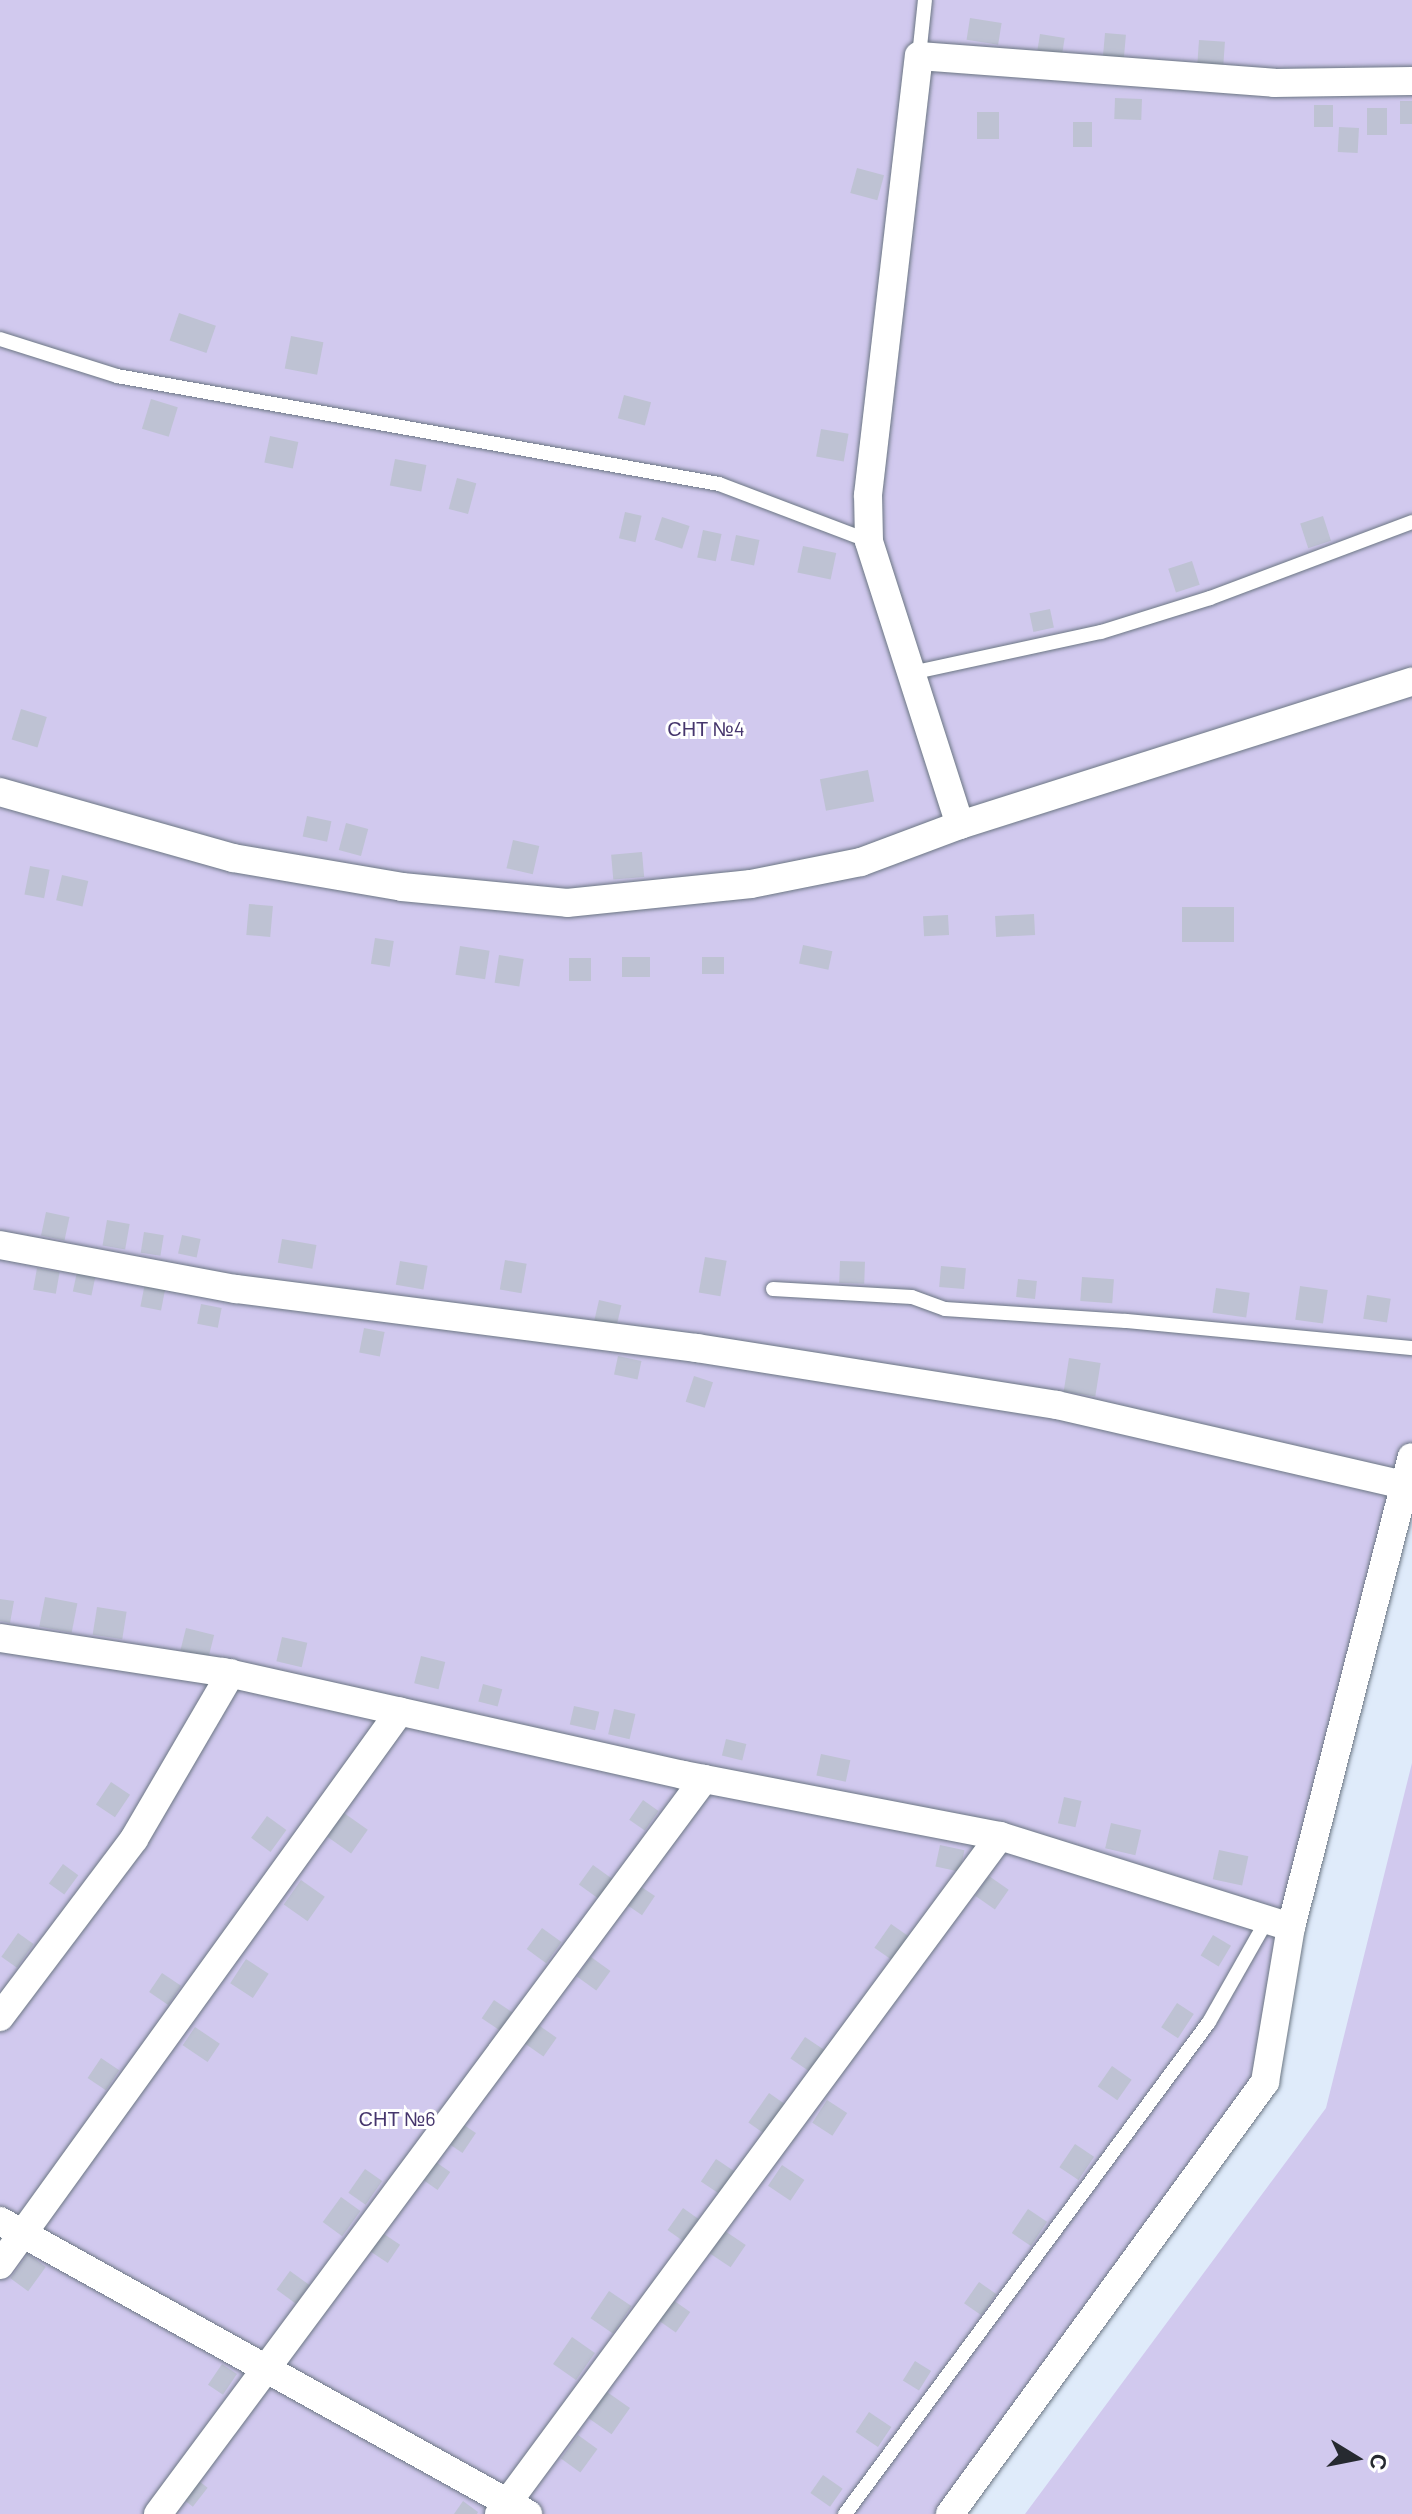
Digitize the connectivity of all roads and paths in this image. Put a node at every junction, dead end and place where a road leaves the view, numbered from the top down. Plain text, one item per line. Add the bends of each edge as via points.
1 (925, 0) edge
2 (919, 56) junction
3 (1412, 81) edge
4 (0, 339) edge
5 (1412, 522) edge
6 (869, 541) junction
7 (911, 673) junction
8 (1412, 682) edge
9 (0, 792) edge
10 (960, 825) junction
11 (0, 1245) edge
12 (773, 1289) dead end
13 (1412, 1348) edge
14 (1412, 1457) edge
15 (1404, 1485) junction
16 (0, 1638) edge
17 (231, 1673) junction
18 (400, 1711) junction
19 (704, 1779) junction
20 (1000, 1836) junction
21 (1279, 1924) junction
22 (0, 2017) edge
23 (12, 2227) edge
24 (0, 2265) edge
25 (268, 2369) junction
26 (511, 2510) edge
27 (158, 2514) edge
28 (845, 2514) edge
29 (950, 2514) edge

1 - 2 lane
2 - 3 street via 1274,83
2 - 6 street via 868,495
4 - 6 lane via 117,376 719,484
5 - 7 lane via 1210,598 1101,632
6 - 7 street
7 - 10 street
8 - 10 street
9 - 10 street via 233,858 402,887 567,903 751,884 834,868
11 - 15 street via 236,1289 697,1348 1057,1405
12 - 13 lane via 912,1297 945,1309
14 - 15 street
15 - 21 street
16 - 17 street
17 - 18 street
17 - 22 street via 134,1839
18 - 19 street
18 - 23 street
19 - 20 street
19 - 25 street
20 - 21 street
20 - 26 street
21 - 28 lane
21 - 29 street via 1265,2082
23 - 24 street
23 - 25 street
25 - 26 street
25 - 27 street

